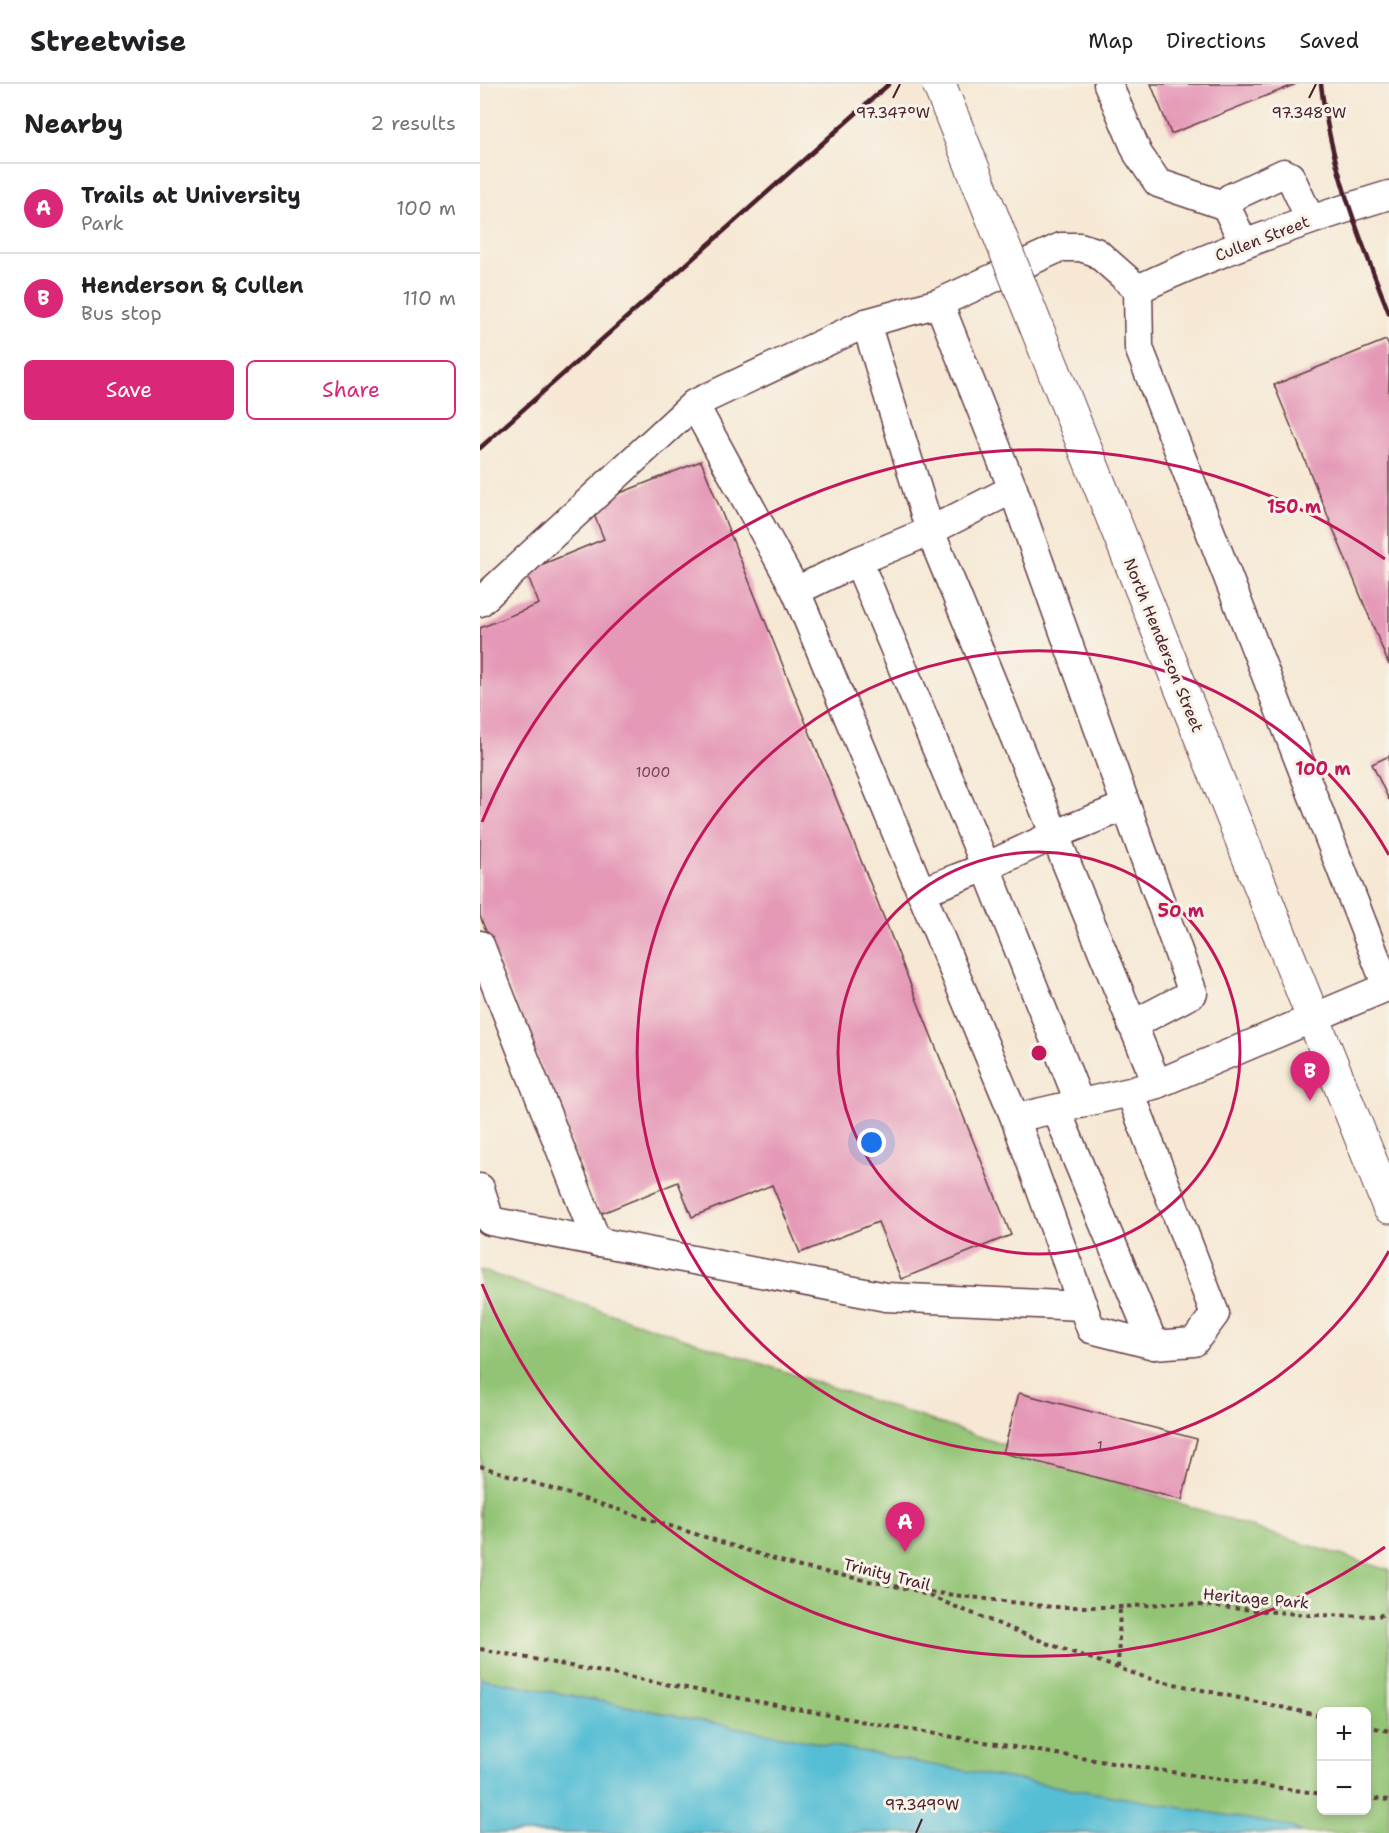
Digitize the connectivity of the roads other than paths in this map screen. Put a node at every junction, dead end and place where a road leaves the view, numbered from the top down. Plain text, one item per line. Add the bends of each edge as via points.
1 (939, 84) edge
2 (1108, 84) edge
3 (1389, 195) edge
4 (1227, 206) junction
5 (1310, 219) junction
6 (1244, 244) junction
7 (1138, 289) junction
8 (939, 303) junction
9 (866, 323) junction
10 (694, 404) junction
11 (1013, 489) junction
12 (930, 531) junction
13 (858, 561) junction
14 (796, 591) junction
15 (480, 602) edge
16 (1126, 806) junction
17 (1054, 836) junction
18 (986, 867) junction
19 (921, 892) junction
20 (480, 945) edge
21 (488, 981) edge
22 (1388, 987) edge
23 (1313, 1018) junction
24 (1131, 1025) junction
25 (1143, 1088) junction
26 (1068, 1106) junction
27 (1015, 1118) junction
28 (480, 1188) edge
29 (1389, 1207) edge
30 (597, 1242) junction
31 (1083, 1306) junction
32 (1154, 1345) junction

1 - 23 main road, North Henderson Street, bridge
2 - 4 street via 1138,154 1158,183
3 - 5 street, Cullen Street
4 - 5 street via 1230,198 1284,173 1290,176
4 - 6 street
5 - 6 street, Cullen Street
6 - 7 street, Cullen Street
7 - 8 street via 1096,252 1061,247
7 - 22 street via 1139,348
8 - 9 street
8 - 11 street
9 - 10 street
9 - 12 street
10 - 14 street
10 - 15 street
11 - 12 street
11 - 16 street
12 - 13 street
12 - 17 street
13 - 14 street
13 - 18 street
14 - 19 street
16 - 17 street
16 - 24 street via 1193,993
17 - 18 street
17 - 24 street
18 - 19 street
18 - 26 street
19 - 27 street
20 - 21 street
21 - 30 street
22 - 23 street
23 - 25 street
23 - 29 main road, North Henderson Street
24 - 25 street
25 - 26 street
25 - 32 street via 1215,1314 1194,1342
26 - 27 street
26 - 32 street
27 - 31 street
28 - 30 street via 490,1221
30 - 31 street via 886,1297
31 - 32 street via 1091,1329

